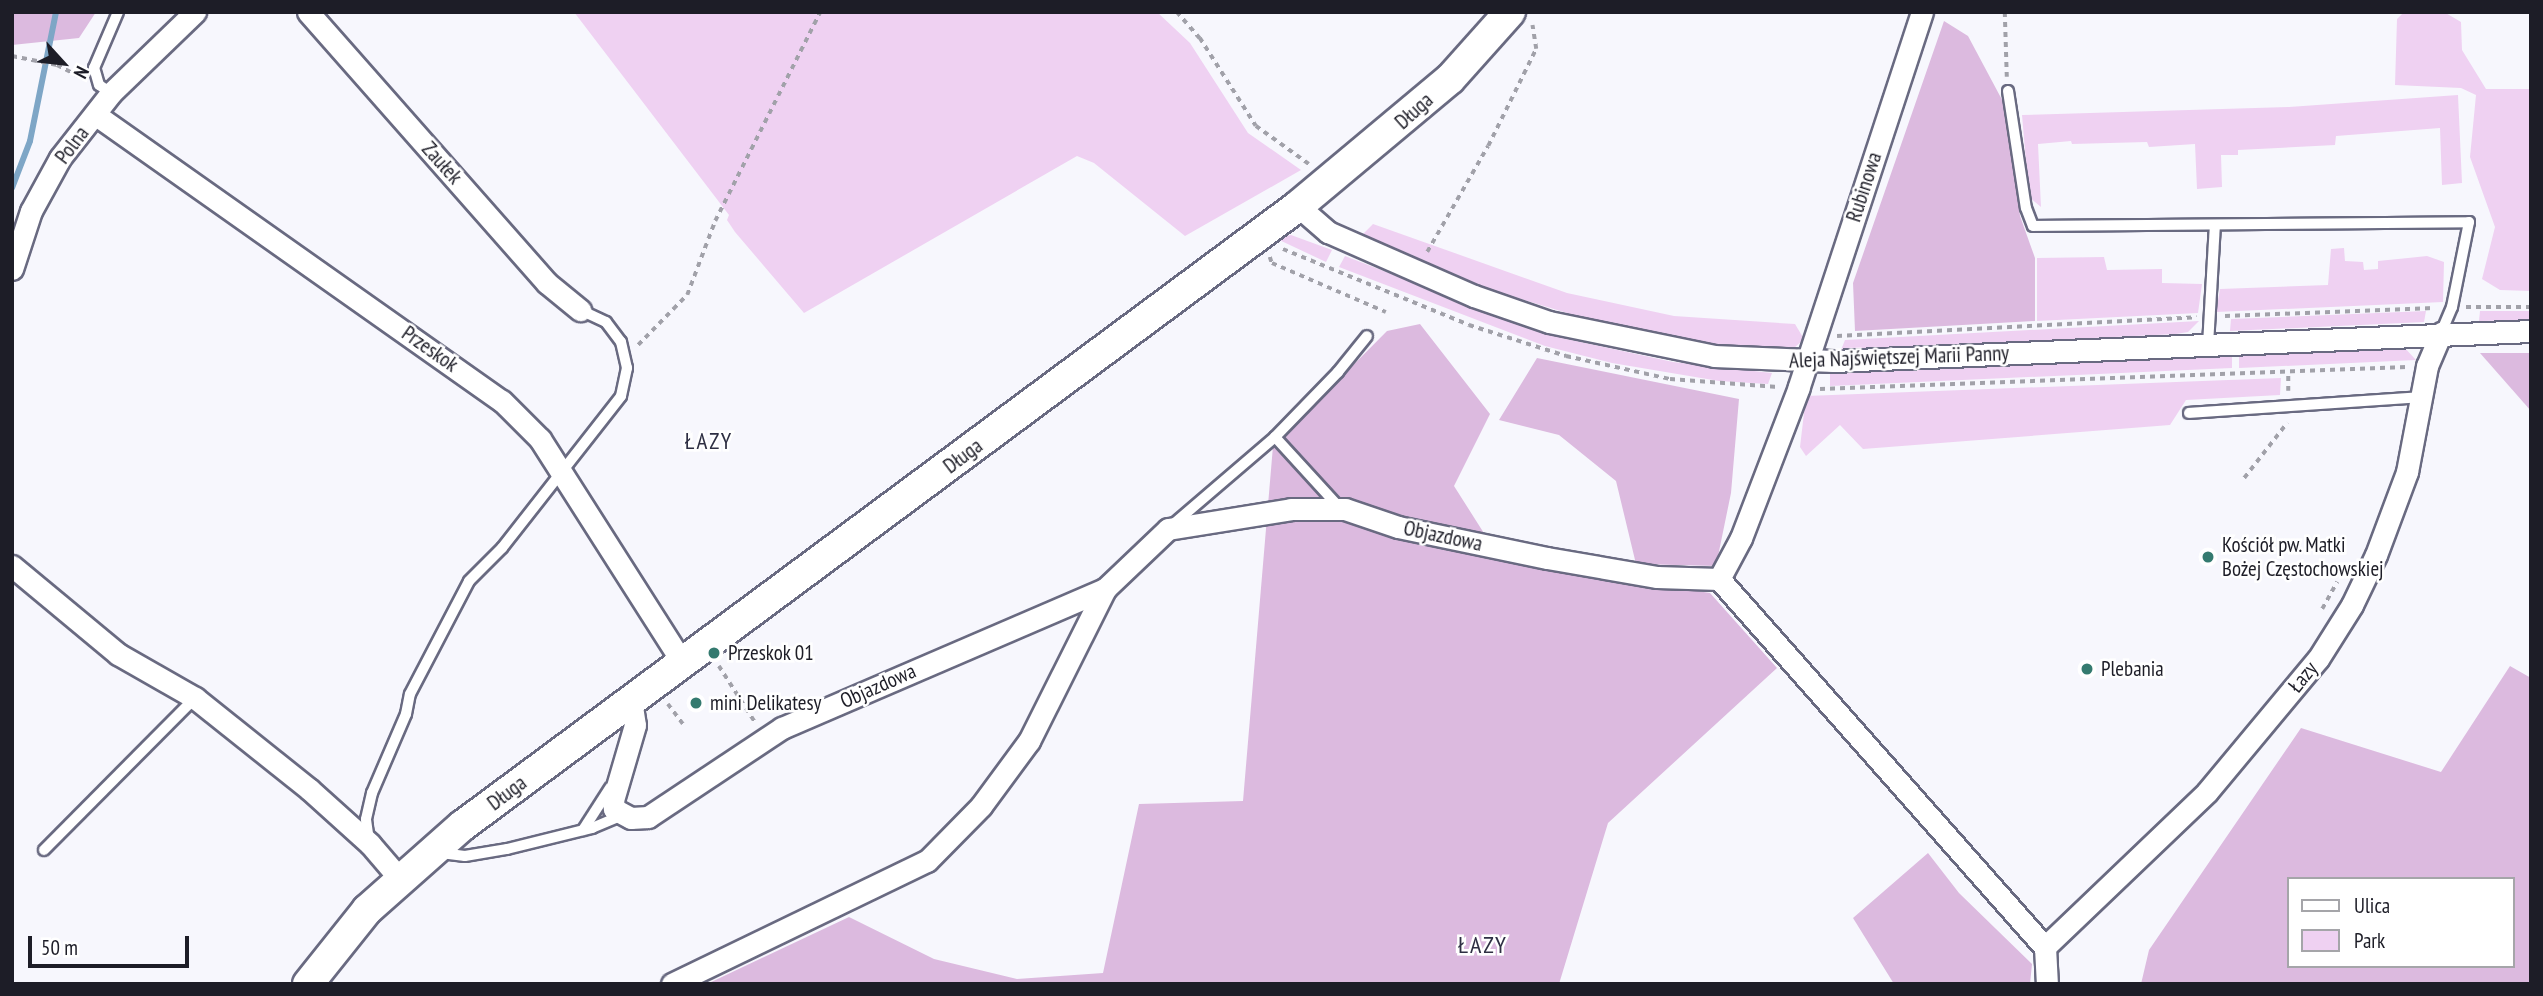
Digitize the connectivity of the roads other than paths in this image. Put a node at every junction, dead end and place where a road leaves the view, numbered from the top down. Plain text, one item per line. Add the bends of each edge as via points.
1 (118, 12) edge
2 (195, 12) edge
3 (308, 12) edge
4 (1922, 12) edge
5 (1520, 14) edge
6 (105, 89) junction
7 (2008, 91) road end
8 (96, 115) junction
9 (1298, 206) junction
10 (2215, 225) junction
11 (12, 269) edge
12 (580, 310) joint
13 (2531, 331) edge
14 (2441, 333) junction
15 (1367, 336) dead end
16 (2208, 345) junction
17 (1807, 361) junction
18 (2421, 397) junction
19 (2189, 413) dead end
20 (1275, 437) junction
21 (560, 473) junction
22 (1340, 508) junction
23 (1168, 528) junction
24 (12, 566) edge
25 (1719, 579) junction
26 (1105, 589) junction
27 (682, 663) junction
28 (195, 698) junction
29 (631, 700) junction
30 (617, 780) junction
31 (622, 815) junction
32 (583, 830) junction
33 (370, 844) junction
34 (44, 850) dead end
35 (431, 852) junction
36 (400, 880) junction
37 (2045, 947) junction
38 (308, 984) edge
39 (672, 984) edge
40 (2048, 984) edge

1 - 6 lane via 94,68
2 - 6 street, Polna
3 - 12 street, Zaułek via 547,283
4 - 17 street, Rubinowa
5 - 9 street, Długa
6 - 8 street, Polna
7 - 10 lane via 2026,208 2033,226
8 - 11 street, Polna via 60,158 31,211
8 - 21 street, Przeskok via 502,401 540,439
9 - 17 street, Aleja Najświętszej Marii Panny via 1328,232 1415,272 1549,322 1714,356
9 - 27 street, Długa
10 - 14 lane via 2469,222 2452,307
10 - 16 lane
12 - 21 lane via 606,322 627,356 621,396
13 - 14 street, Aleja Najświętszej Marii Panny
14 - 16 street, Aleja Najświętszej Marii Panny
14 - 18 street, Łazy via 2427,366
15 - 20 lane, Objazdowa
16 - 17 street, Aleja Najświętszej Marii Panny
17 - 25 street, Rubinowa via 1741,538
18 - 19 lane
18 - 37 street, Łazy via 2407,472 2376,555 2318,659 2207,792
20 - 22 lane
20 - 23 lane, Objazdowa
21 - 27 street, Przeskok
21 - 33 lane via 469,581 418,677 372,793 366,819
22 - 23 street, Objazdowa via 1291,509
22 - 25 street, Objazdowa via 1398,527 1547,558 1657,577
23 - 26 street, Objazdowa
24 - 28 street via 118,654
25 - 37 street
26 - 31 street, Objazdowa via 782,728 648,817
26 - 39 street, Objazdowa via 1023,751 981,806 927,860
27 - 29 street, Długa
28 - 33 street
28 - 34 lane
29 - 30 street via 635,725
29 - 35 street, Długa
30 - 31 street via 614,809
30 - 32 lane
31 - 32 lane
32 - 35 lane via 465,856
33 - 36 street
35 - 36 street, Długa
36 - 38 street, Długa via 368,910
37 - 40 street

